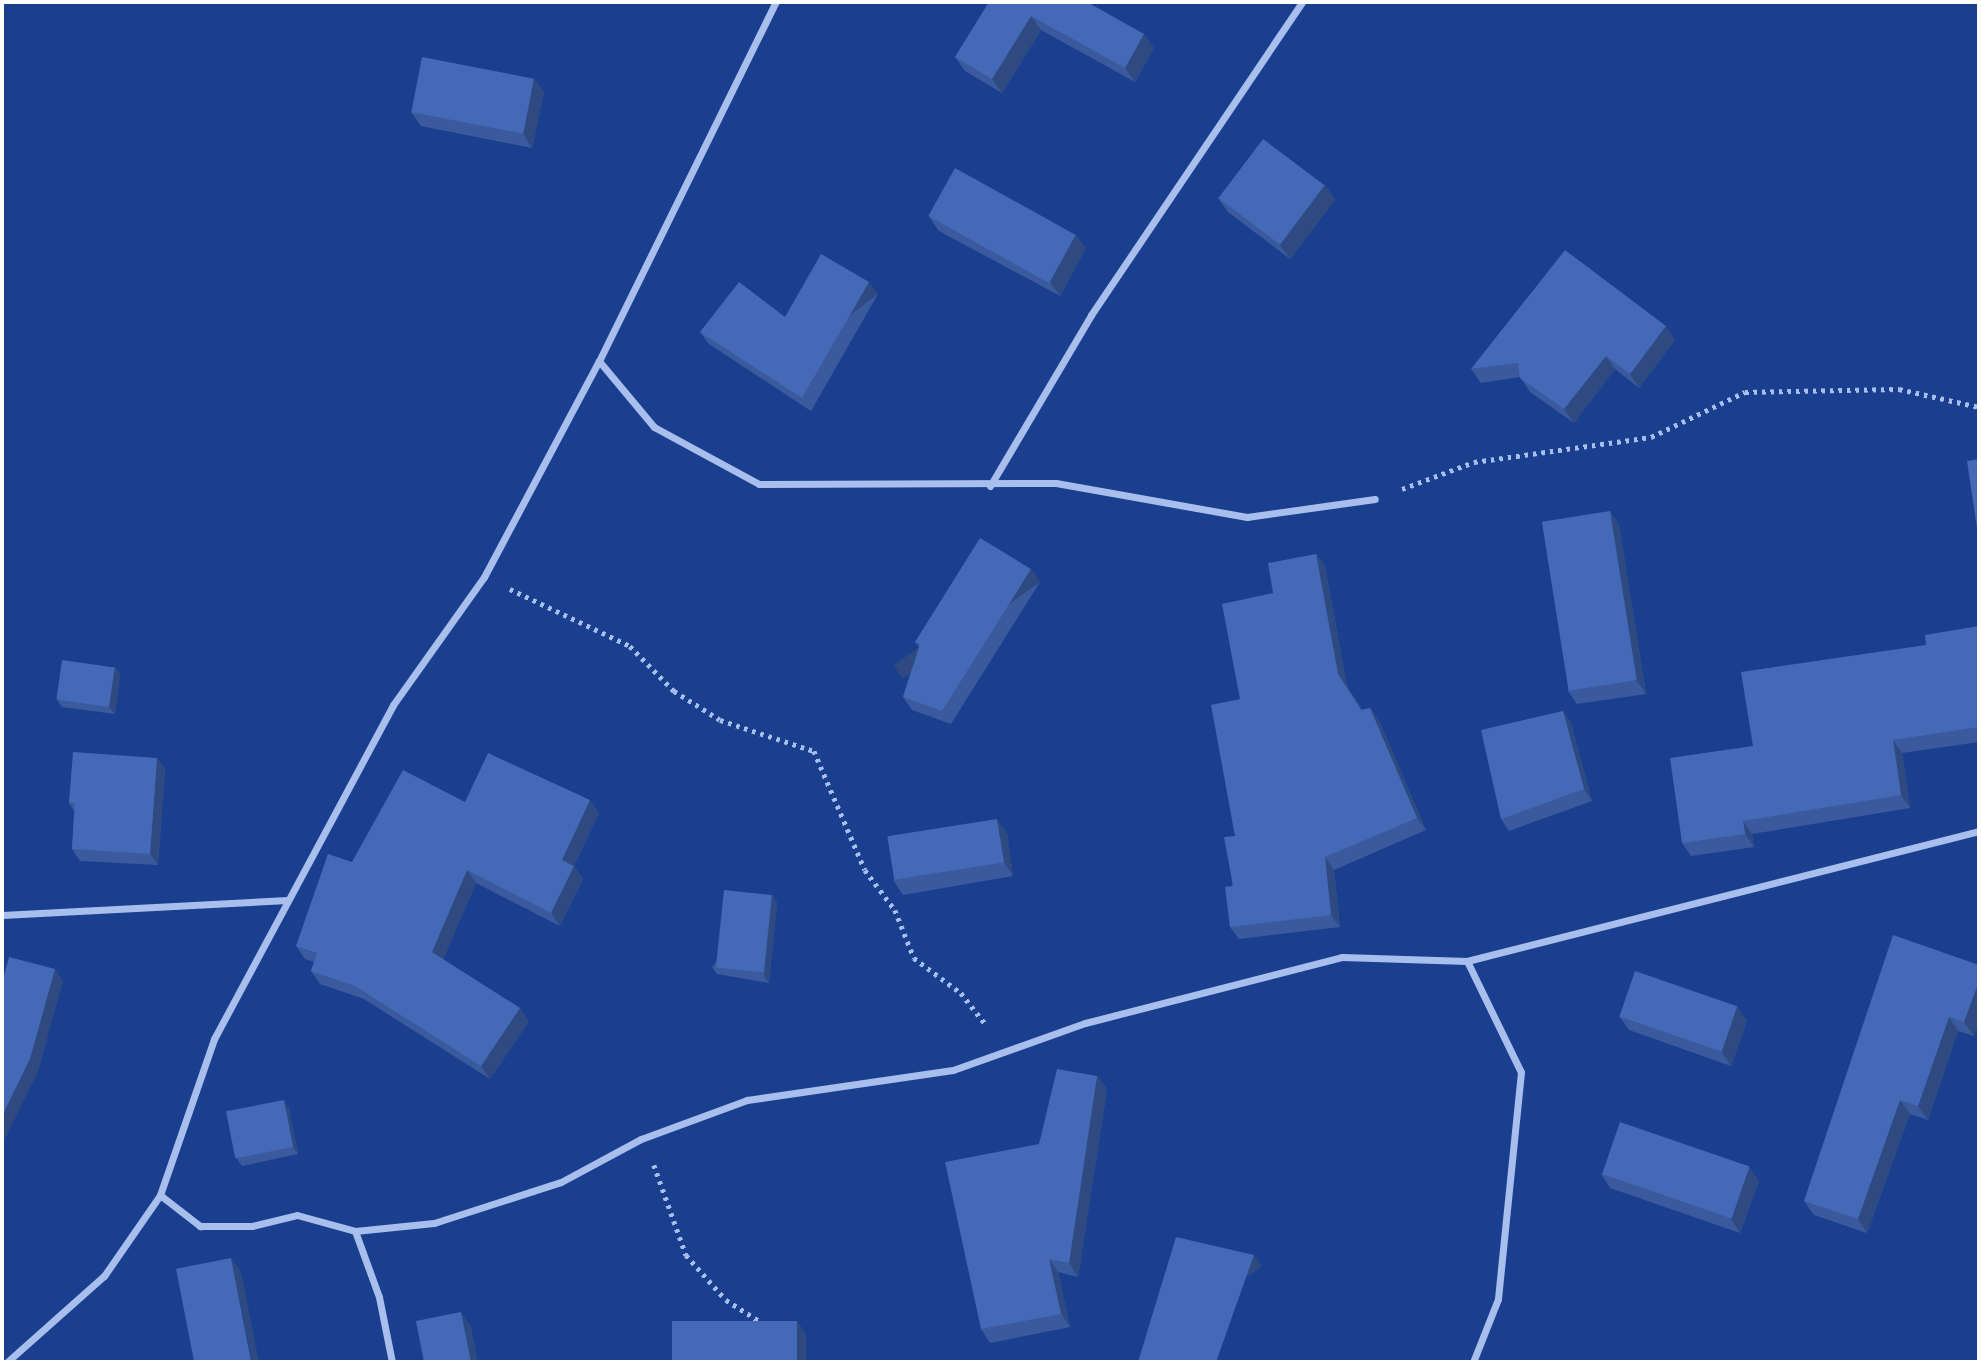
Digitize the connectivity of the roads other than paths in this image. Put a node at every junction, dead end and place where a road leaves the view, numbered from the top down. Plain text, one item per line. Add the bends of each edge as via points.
1 (776, 2) edge
2 (1302, 2) edge
3 (600, 361) junction
4 (989, 486) junction
5 (1375, 499) road end
6 (1979, 831) edge
7 (288, 900) junction
8 (2, 915) edge
9 (1466, 961) junction
10 (160, 1195) junction
11 (355, 1231) junction
12 (7, 1362) edge
13 (391, 1362) edge
14 (1473, 1362) edge

1 - 3 street
2 - 4 street via 1091,315
3 - 4 street via 654,427 759,484
3 - 7 street via 484,577 393,705
4 - 5 street via 1056,483 1247,517
6 - 9 street
7 - 8 street
7 - 10 street via 214,1039
9 - 11 street via 1342,957 1235,980 953,1070 747,1100 641,1139 561,1182 434,1223
9 - 14 street via 1521,1072 1498,1298
10 - 11 street via 200,1226 252,1226 297,1216
10 - 12 street via 104,1276
11 - 13 street via 379,1297

